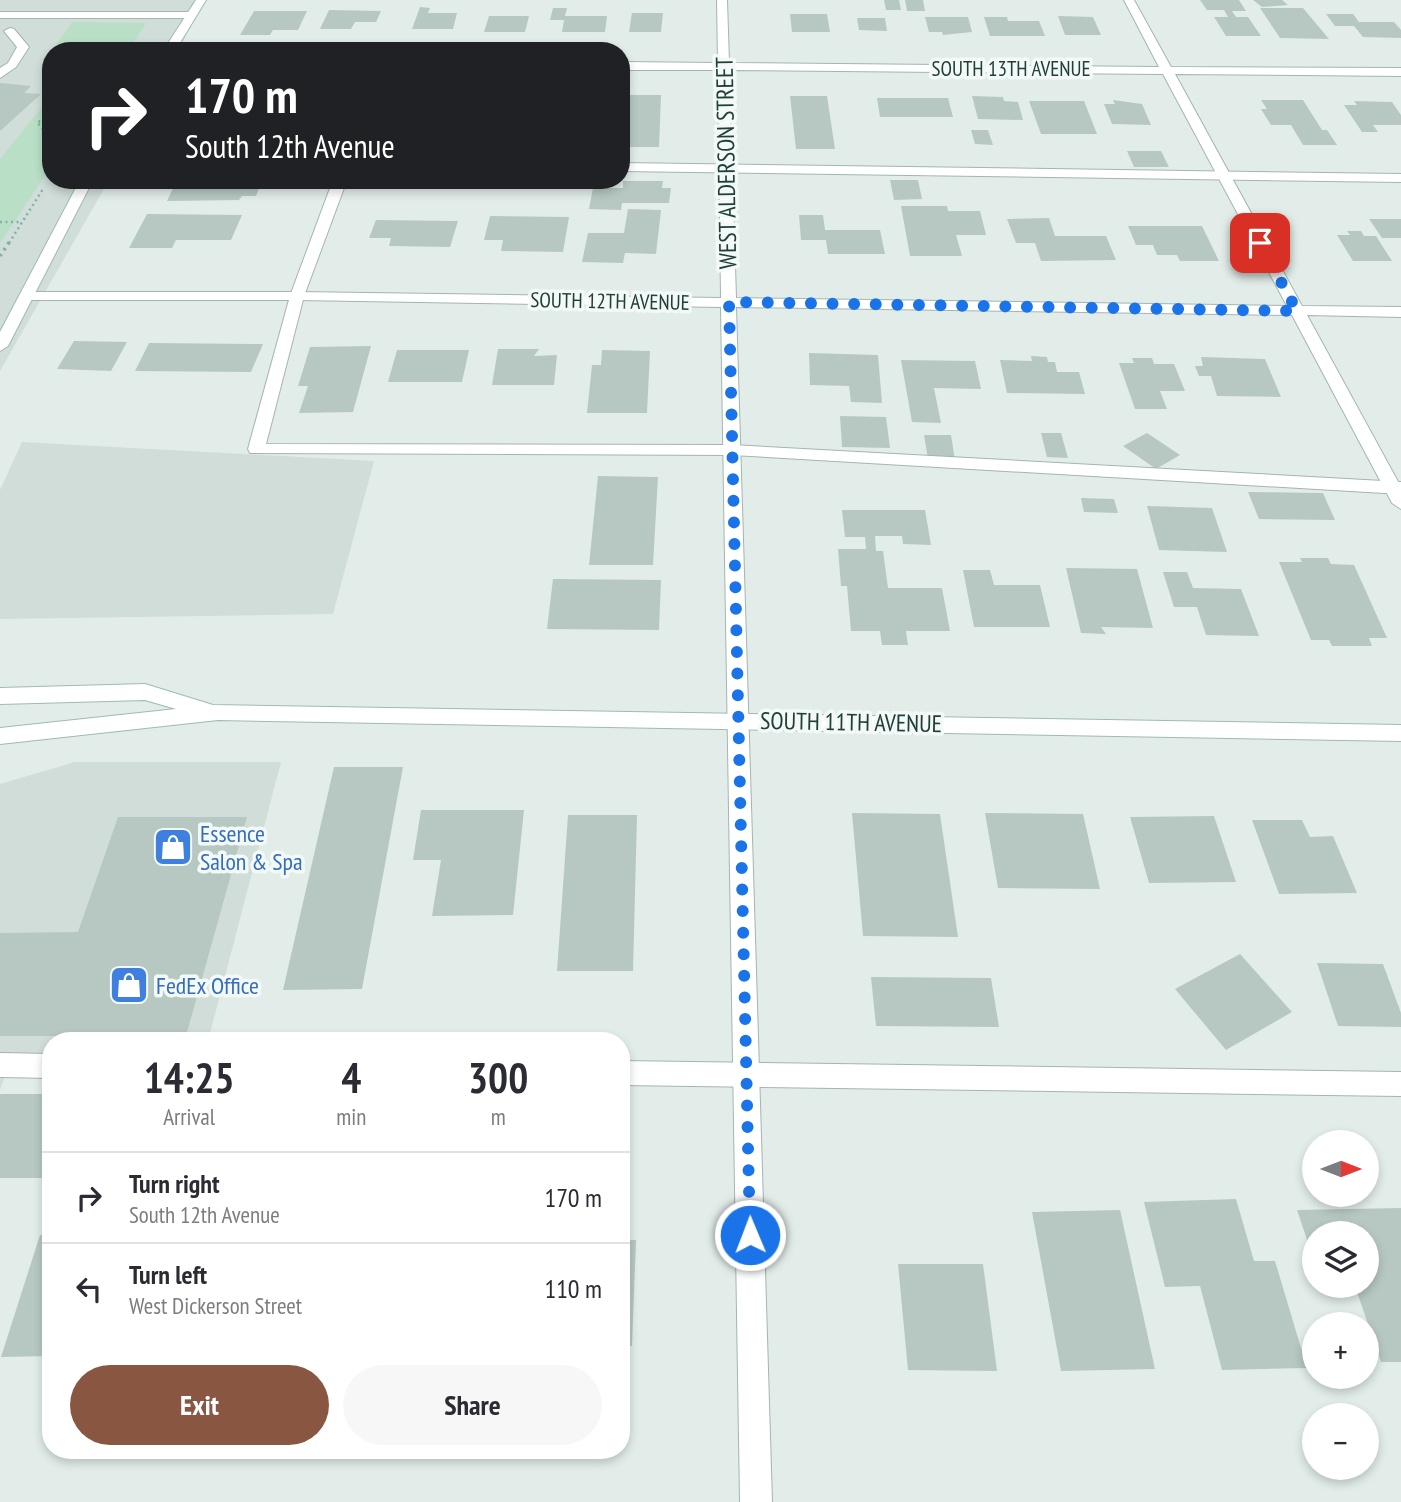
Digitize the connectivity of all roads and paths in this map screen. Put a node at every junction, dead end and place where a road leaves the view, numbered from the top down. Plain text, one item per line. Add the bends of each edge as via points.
1 (201, 0) edge
2 (722, 0) edge
3 (1129, 0) edge
4 (0, 15) edge
5 (191, 15) junction
6 (24, 16) junction
7 (5, 33) edge
8 (174, 42) edge
9 (630, 66) edge
10 (723, 67) junction
11 (1166, 69) junction
12 (1401, 72) edge
13 (0, 74) edge
14 (630, 167) edge
15 (726, 168) junction
16 (1224, 176) junction
17 (1401, 178) edge
18 (42, 189) edge
19 (82, 189) edge
20 (337, 189) edge
21 (0, 222) edge
22 (22, 222) junction
23 (0, 256) edge
24 (29, 296) junction
25 (297, 296) junction
26 (729, 302) junction
27 (1297, 311) junction
28 (1401, 312) edge
29 (0, 346) edge
30 (732, 450) junction
31 (1398, 493) edge
32 (0, 696) edge
33 (218, 712) junction
34 (738, 720) junction
35 (1401, 733) edge
36 (0, 736) edge
37 (0, 1065) edge
38 (42, 1066) edge
39 (630, 1073) edge
40 (746, 1075) junction
41 (1401, 1084) edge
42 (756, 1502) edge

1 - 5 street
2 - 10 street, WEST ALDERSON STREET
3 - 11 street
4 - 6 street
5 - 6 street
5 - 8 street
6 - 7 street
7 - 13 street via 23,47
9 - 10 street, SOUTH 13TH AVENUE
10 - 11 street, SOUTH 13TH AVENUE
10 - 15 street, WEST ALDERSON STREET
11 - 12 street, SOUTH 13TH AVENUE
11 - 16 street
14 - 15 street
15 - 16 street
15 - 26 street, WEST ALDERSON STREET
16 - 17 street
16 - 27 street
18 - 22 path
19 - 24 street via 65,215
20 - 25 street
21 - 22 path
22 - 23 path
24 - 25 street, SOUTH 12TH AVENUE
24 - 29 street
25 - 26 street, SOUTH 12TH AVENUE
25 - 30 street via 256,449
26 - 27 street, SOUTH 12TH AVENUE
26 - 30 street, WEST ALDERSON STREET
27 - 28 street, SOUTH 12TH AVENUE
27 - 31 street
30 - 31 street
30 - 34 street, WEST ALDERSON STREET
32 - 33 street, SOUTH 11TH AVENUE via 145,692
33 - 34 street, SOUTH 11TH AVENUE
33 - 36 street, SOUTH 11TH AVENUE
34 - 35 street, SOUTH 11TH AVENUE
34 - 40 street, WEST ALDERSON STREET
37 - 38 street
39 - 40 street
40 - 41 street
40 - 42 street, WEST ALDERSON STREET

